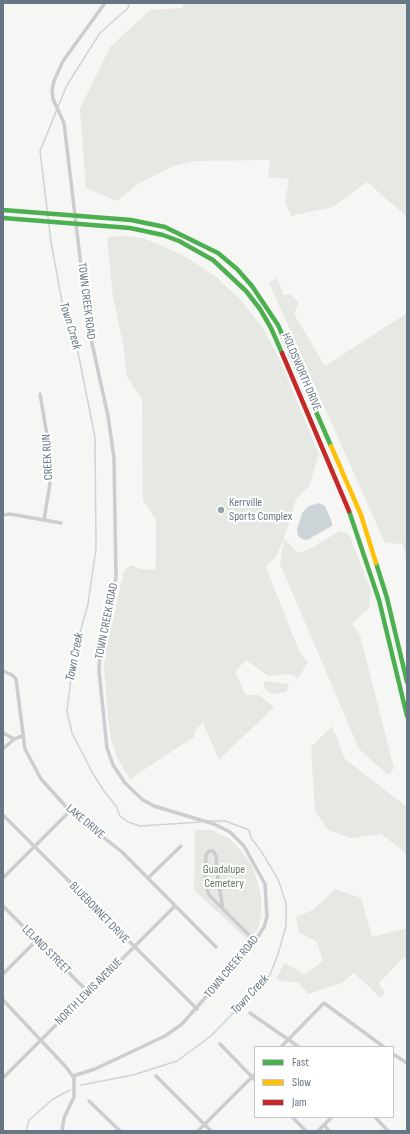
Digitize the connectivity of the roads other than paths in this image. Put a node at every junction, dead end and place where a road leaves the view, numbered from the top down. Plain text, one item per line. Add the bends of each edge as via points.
1 (105, 3) edge
2 (3, 210) edge
3 (3, 218) edge
4 (40, 394) dead end
5 (344, 478) junction
6 (337, 481) junction
7 (3, 515) edge
8 (44, 520) junction
9 (61, 523) dead end
10 (3, 671) edge
11 (407, 682) edge
12 (407, 716) edge
13 (3, 733) edge
14 (22, 736) junction
15 (14, 739) junction
16 (3, 749) edge
17 (70, 810) junction
18 (3, 815) edge
19 (34, 846) junction
20 (181, 846) dead end
21 (3, 878) edge
22 (148, 878) junction
23 (3, 906) edge
24 (175, 906) junction
25 (223, 909) junction
26 (37, 940) junction
27 (255, 941) junction
28 (216, 947) dead end
29 (133, 948) junction
30 (3, 974) edge
31 (89, 993) junction
32 (3, 1000) edge
33 (197, 1009) junction
34 (250, 1012) dead end
35 (288, 1039) junction
36 (42, 1040) junction
37 (220, 1044) dead end
38 (282, 1046) edge
39 (298, 1046) edge
40 (383, 1046) edge
41 (394, 1056) edge
42 (407, 1064) edge
43 (73, 1076) junction
44 (156, 1076) dead end
45 (254, 1077) edge
46 (3, 1078) edge
47 (89, 1101) dead end
48 (293, 1118) edge
49 (331, 1118) edge
50 (376, 1118) edge
51 (205, 1124) junction
52 (324, 1125) junction
53 (62, 1131) edge
54 (120, 1131) edge
55 (198, 1131) edge
56 (211, 1131) edge
57 (306, 1131) edge
58 (318, 1131) edge
59 (330, 1131) edge
60 (388, 1131) edge

1 - 27 street, TOWN CREEK ROAD via 74,45 58,72 52,90 64,123 88,325 108,416 114,458 116,577 100,652 99,671 107,748 113,765 125,784 143,800 154,806 211,822 230,832 244,846 265,884 267,917
2 - 5 main road, HOLDSWORTH DRIVE via 131,220 165,227 218,253 263,300 278,325
3 - 6 main road, HOLDSWORTH DRIVE via 130,228 163,235 196,249 213,260 231,275 260,309 271,328
4 - 8 street, CREEK RUN via 49,447 50,483
5 - 6 main road
5 - 11 main road, HOLDSWORTH DRIVE via 361,515 375,557
6 - 12 main road, HOLDSWORTH DRIVE via 368,559
7 - 8 street
8 - 9 street
10 - 14 street, LAKE DRIVE via 16,679
13 - 15 street
14 - 15 street
14 - 17 street, LAKE DRIVE via 26,753 38,775
15 - 16 street
17 - 19 street
17 - 22 street, LAKE DRIVE via 122,852
18 - 19 street, BLUEBONNET DRIVE
19 - 21 street
19 - 29 street, BLUEBONNET DRIVE
20 - 22 street
22 - 24 street, LAKE DRIVE
23 - 26 street, LELAND STREET
24 - 28 street, LAKE DRIVE
24 - 29 street, NORTH LEWIS AVENUE
25 - 25 street via 205,887 206,855 211,851 216,856
25 - 27 street
26 - 30 street
26 - 31 street, LELAND STREET
27 - 33 street, TOWN CREEK ROAD
29 - 31 street, NORTH LEWIS AVENUE
29 - 33 street, BLUEBONNET DRIVE
31 - 36 street, NORTH LEWIS AVENUE
32 - 36 street
33 - 43 street, TOWN CREEK ROAD via 165,1036
34 - 35 street
35 - 38 street
35 - 39 street
35 - 40 street via 324,1004
36 - 43 street
36 - 46 street, NORTH LEWIS AVENUE
37 - 45 street
41 - 42 street
43 - 53 street via 75,1092 64,1118
44 - 51 street
45 - 51 street
47 - 54 street
48 - 57 street
49 - 52 street
50 - 60 street
51 - 55 street
51 - 56 street
52 - 58 street
52 - 59 street

